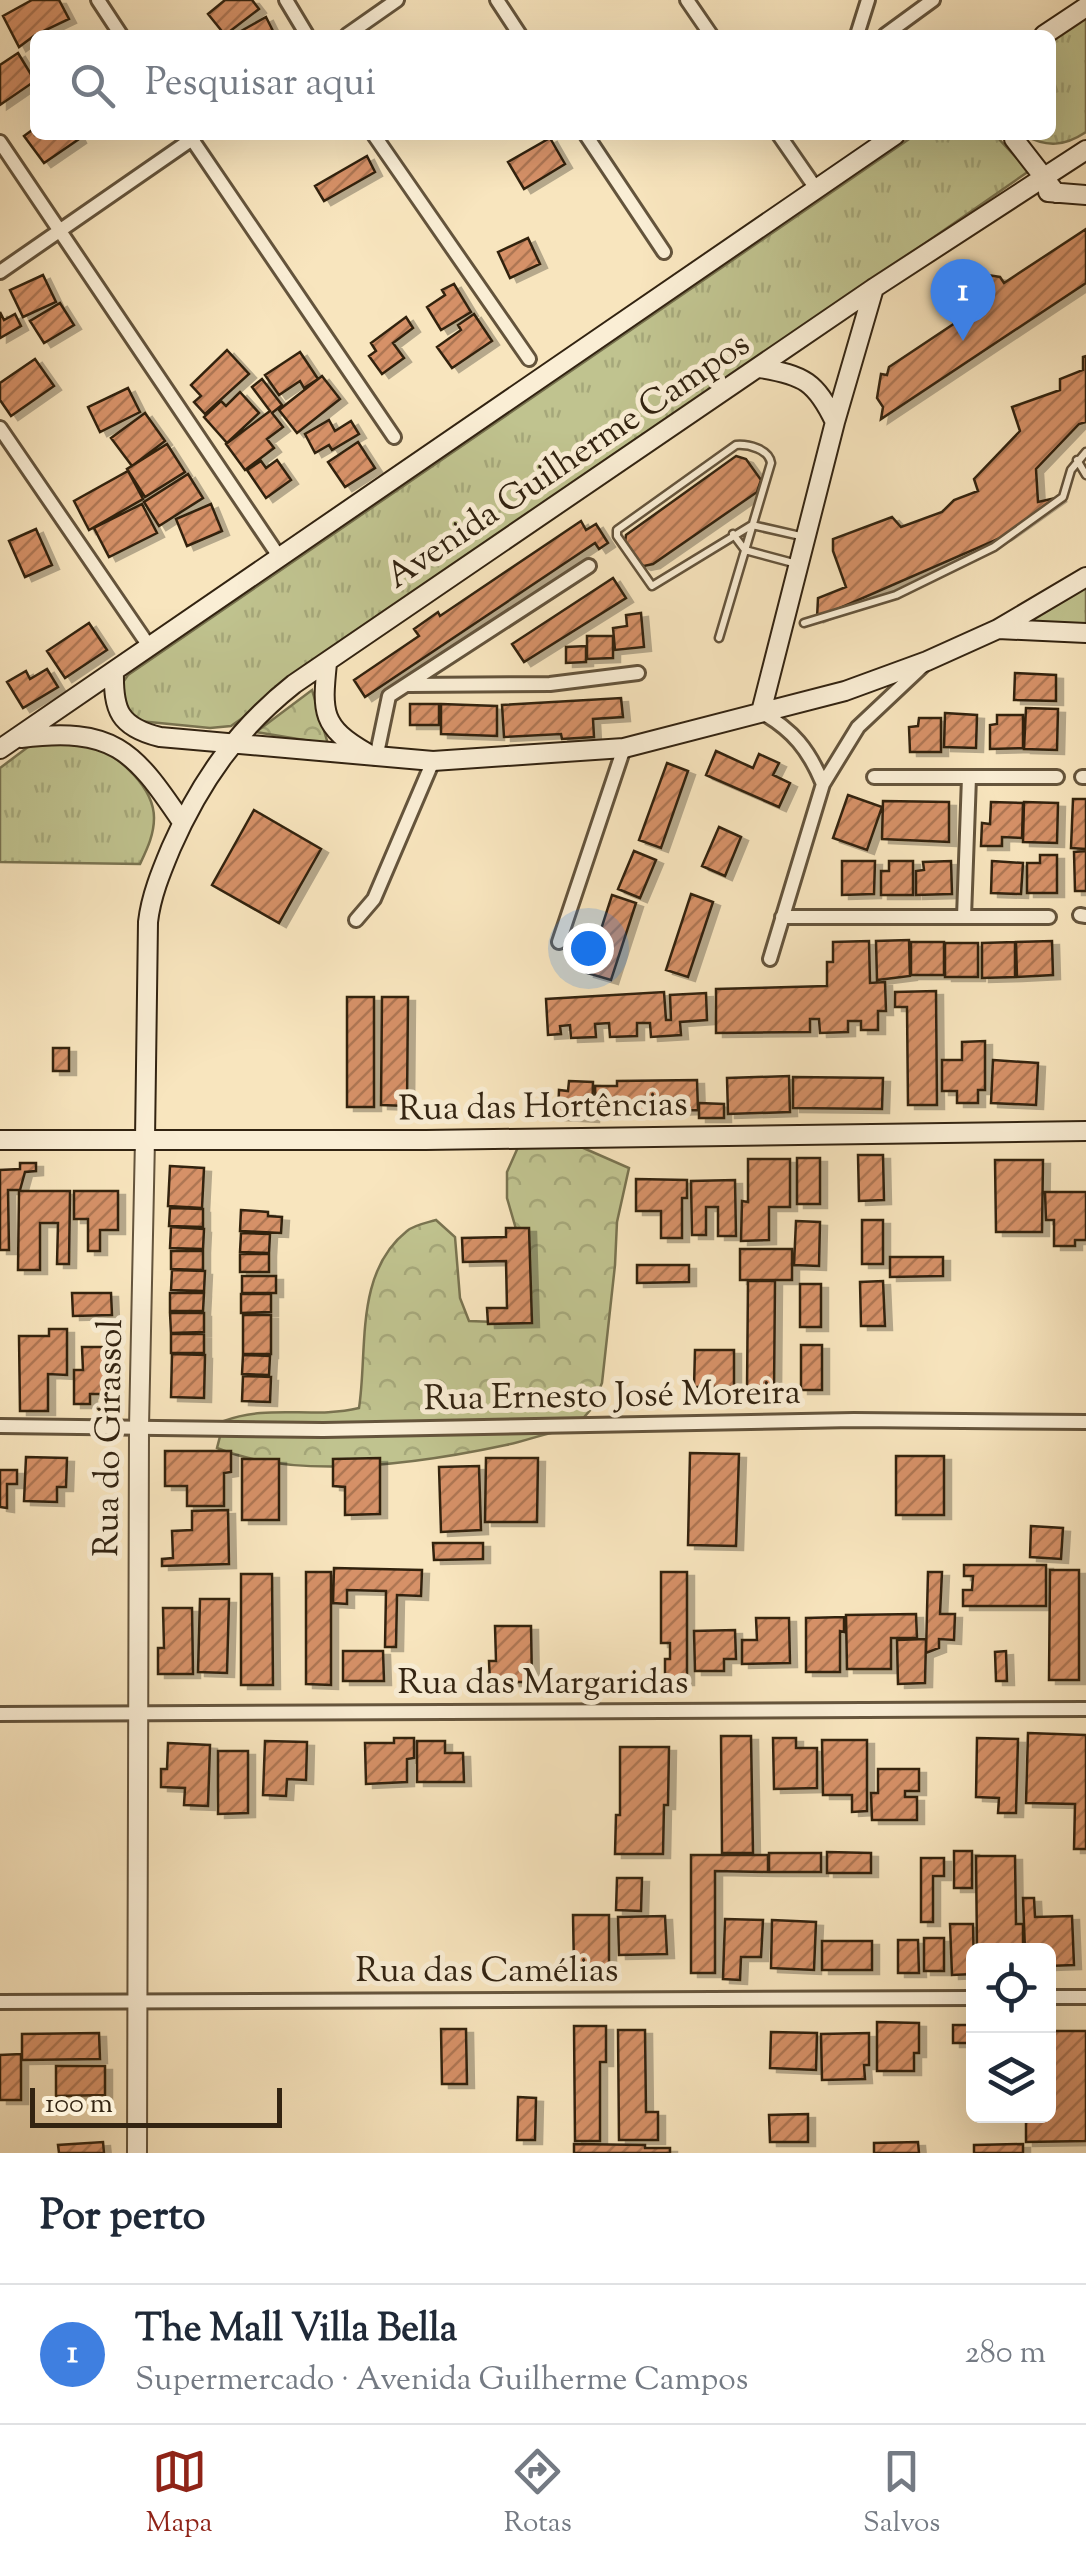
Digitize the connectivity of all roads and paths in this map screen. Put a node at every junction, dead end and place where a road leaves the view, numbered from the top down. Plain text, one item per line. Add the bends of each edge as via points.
1 (98, 0) edge
2 (286, 0) edge
3 (397, 0) edge
4 (497, 0) edge
5 (687, 0) edge
6 (868, 0) edge
7 (933, 0) edge
8 (1086, 7) edge
9 (119, 30) edge
10 (303, 30) edge
11 (354, 30) edge
12 (517, 30) edge
13 (708, 30) edge
14 (859, 30) edge
15 (892, 30) edge
16 (1052, 30) edge
17 (187, 140) edge
18 (196, 140) edge
19 (377, 140) edge
20 (589, 140) edge
21 (782, 140) edge
22 (888, 140) edge
23 (1014, 140) edge
24 (1016, 140) edge
25 (0, 142) edge
26 (1086, 150) edge
27 (1068, 161) junction
28 (1042, 177) junction
29 (1022, 189) junction
30 (817, 190) junction
31 (1056, 192) junction
32 (1086, 194) edge
33 (61, 229) junction
34 (664, 252) dead end
35 (0, 272) edge
36 (874, 288) junction
37 (529, 359) dead end
38 (760, 368) junction
39 (835, 422) junction
40 (0, 428) edge
41 (394, 437) dead end
42 (1086, 452) edge
43 (1077, 460) junction
44 (1086, 475) edge
45 (752, 525) junction
46 (733, 534) junction
47 (806, 538) junction
48 (745, 550) junction
49 (278, 556) junction
50 (798, 564) junction
51 (590, 566) dead end
52 (1086, 577) edge
53 (804, 623) dead end
54 (998, 630) junction
55 (1086, 633) edge
56 (720, 638) dead end
57 (148, 646) junction
58 (928, 661) junction
59 (327, 663) junction
60 (114, 671) junction
61 (638, 673) dead end
62 (407, 685) junction
63 (761, 712) junction
64 (8, 744) edge
65 (231, 744) junction
66 (624, 748) junction
67 (376, 758) junction
68 (433, 761) junction
69 (874, 777) dead end
70 (969, 777) junction
71 (1057, 777) dead end
72 (823, 784) junction
73 (182, 822) junction
74 (782, 917) junction
75 (964, 917) junction
76 (1049, 917) dead end
77 (356, 920) dead end
78 (559, 942) dead end
79 (770, 959) dead end
80 (1086, 1131) edge
81 (145, 1139) junction
82 (0, 1140) edge
83 (1086, 1422) edge
84 (0, 1426) edge
85 (139, 1427) junction
86 (1086, 1710) edge
87 (137, 1713) junction
88 (0, 1714) edge
89 (1056, 1997) edge
90 (1086, 1997) edge
91 (966, 1998) edge
92 (138, 2000) junction
93 (0, 2002) edge
94 (136, 2153) edge

1 - 9 street
2 - 10 street
3 - 11 street
4 - 12 street
5 - 13 street
6 - 14 street
7 - 15 street
8 - 16 main road
17 - 33 street
18 - 41 street
19 - 37 street
20 - 34 street
21 - 30 street
22 - 30 main road
23 - 28 main road
24 - 27 main road via 1046,159
25 - 33 street
26 - 27 main road, Avenida Guilherme Campos
27 - 28 main road, Avenida Guilherme Campos
28 - 29 main road, Avenida Guilherme Campos
28 - 31 main road
29 - 31 main road
29 - 36 main road, Avenida Guilherme Campos
30 - 49 main road
31 - 32 main road
33 - 35 street
33 - 49 street
36 - 38 main road, Avenida Guilherme Campos
36 - 39 main road
38 - 39 main road via 808,381
38 - 59 main road, Avenida Guilherme Campos
39 - 47 main road
40 - 57 street
42 - 43 lane
43 - 44 lane
43 - 53 lane via 1063,497 994,546 896,594
45 - 46 lane
45 - 46 lane via 770,456 742,444 616,533 652,586
45 - 47 lane
45 - 48 lane
46 - 48 lane
47 - 50 main road
48 - 50 lane
48 - 56 lane
49 - 57 main road
50 - 63 main road
51 - 62 street
52 - 54 main road
54 - 55 main road
54 - 58 main road
57 - 60 main road
58 - 63 main road
58 - 72 street via 858,727
59 - 65 main road, Avenida Guilherme Campos via 260,710
59 - 67 main road via 325,713 331,728
60 - 64 main road
60 - 65 main road via 119,714 142,733
61 - 62 street via 550,684
62 - 67 street via 389,696
63 - 66 main road
63 - 72 street via 799,739
64 - 73 main road via 51,734 119,747 152,778
65 - 67 main road
65 - 73 main road, Rua do Girassol
66 - 68 main road
66 - 78 street
67 - 68 main road
68 - 77 street via 374,899
69 - 70 street
70 - 71 street
70 - 75 street
72 - 74 street
73 - 81 main road, Rua do Girassol via 148,922
74 - 75 street
74 - 79 street
75 - 76 street
80 - 81 main road, Rua das Hortências
81 - 82 main road, Rua das Hortências
81 - 85 main road, Rua do Girassol
83 - 85 street, Rua Ernesto José Moreira
84 - 85 street, Rua Ernesto José Moreira
85 - 87 main road, Rua do Girassol
86 - 87 street, Rua das Margaridas
87 - 88 street, Rua das Margaridas
87 - 92 main road, Rua do Girassol
89 - 90 street
91 - 92 street, Rua das Camélias
92 - 93 street, Rua das Camélias
92 - 94 main road, Rua do Girassol

